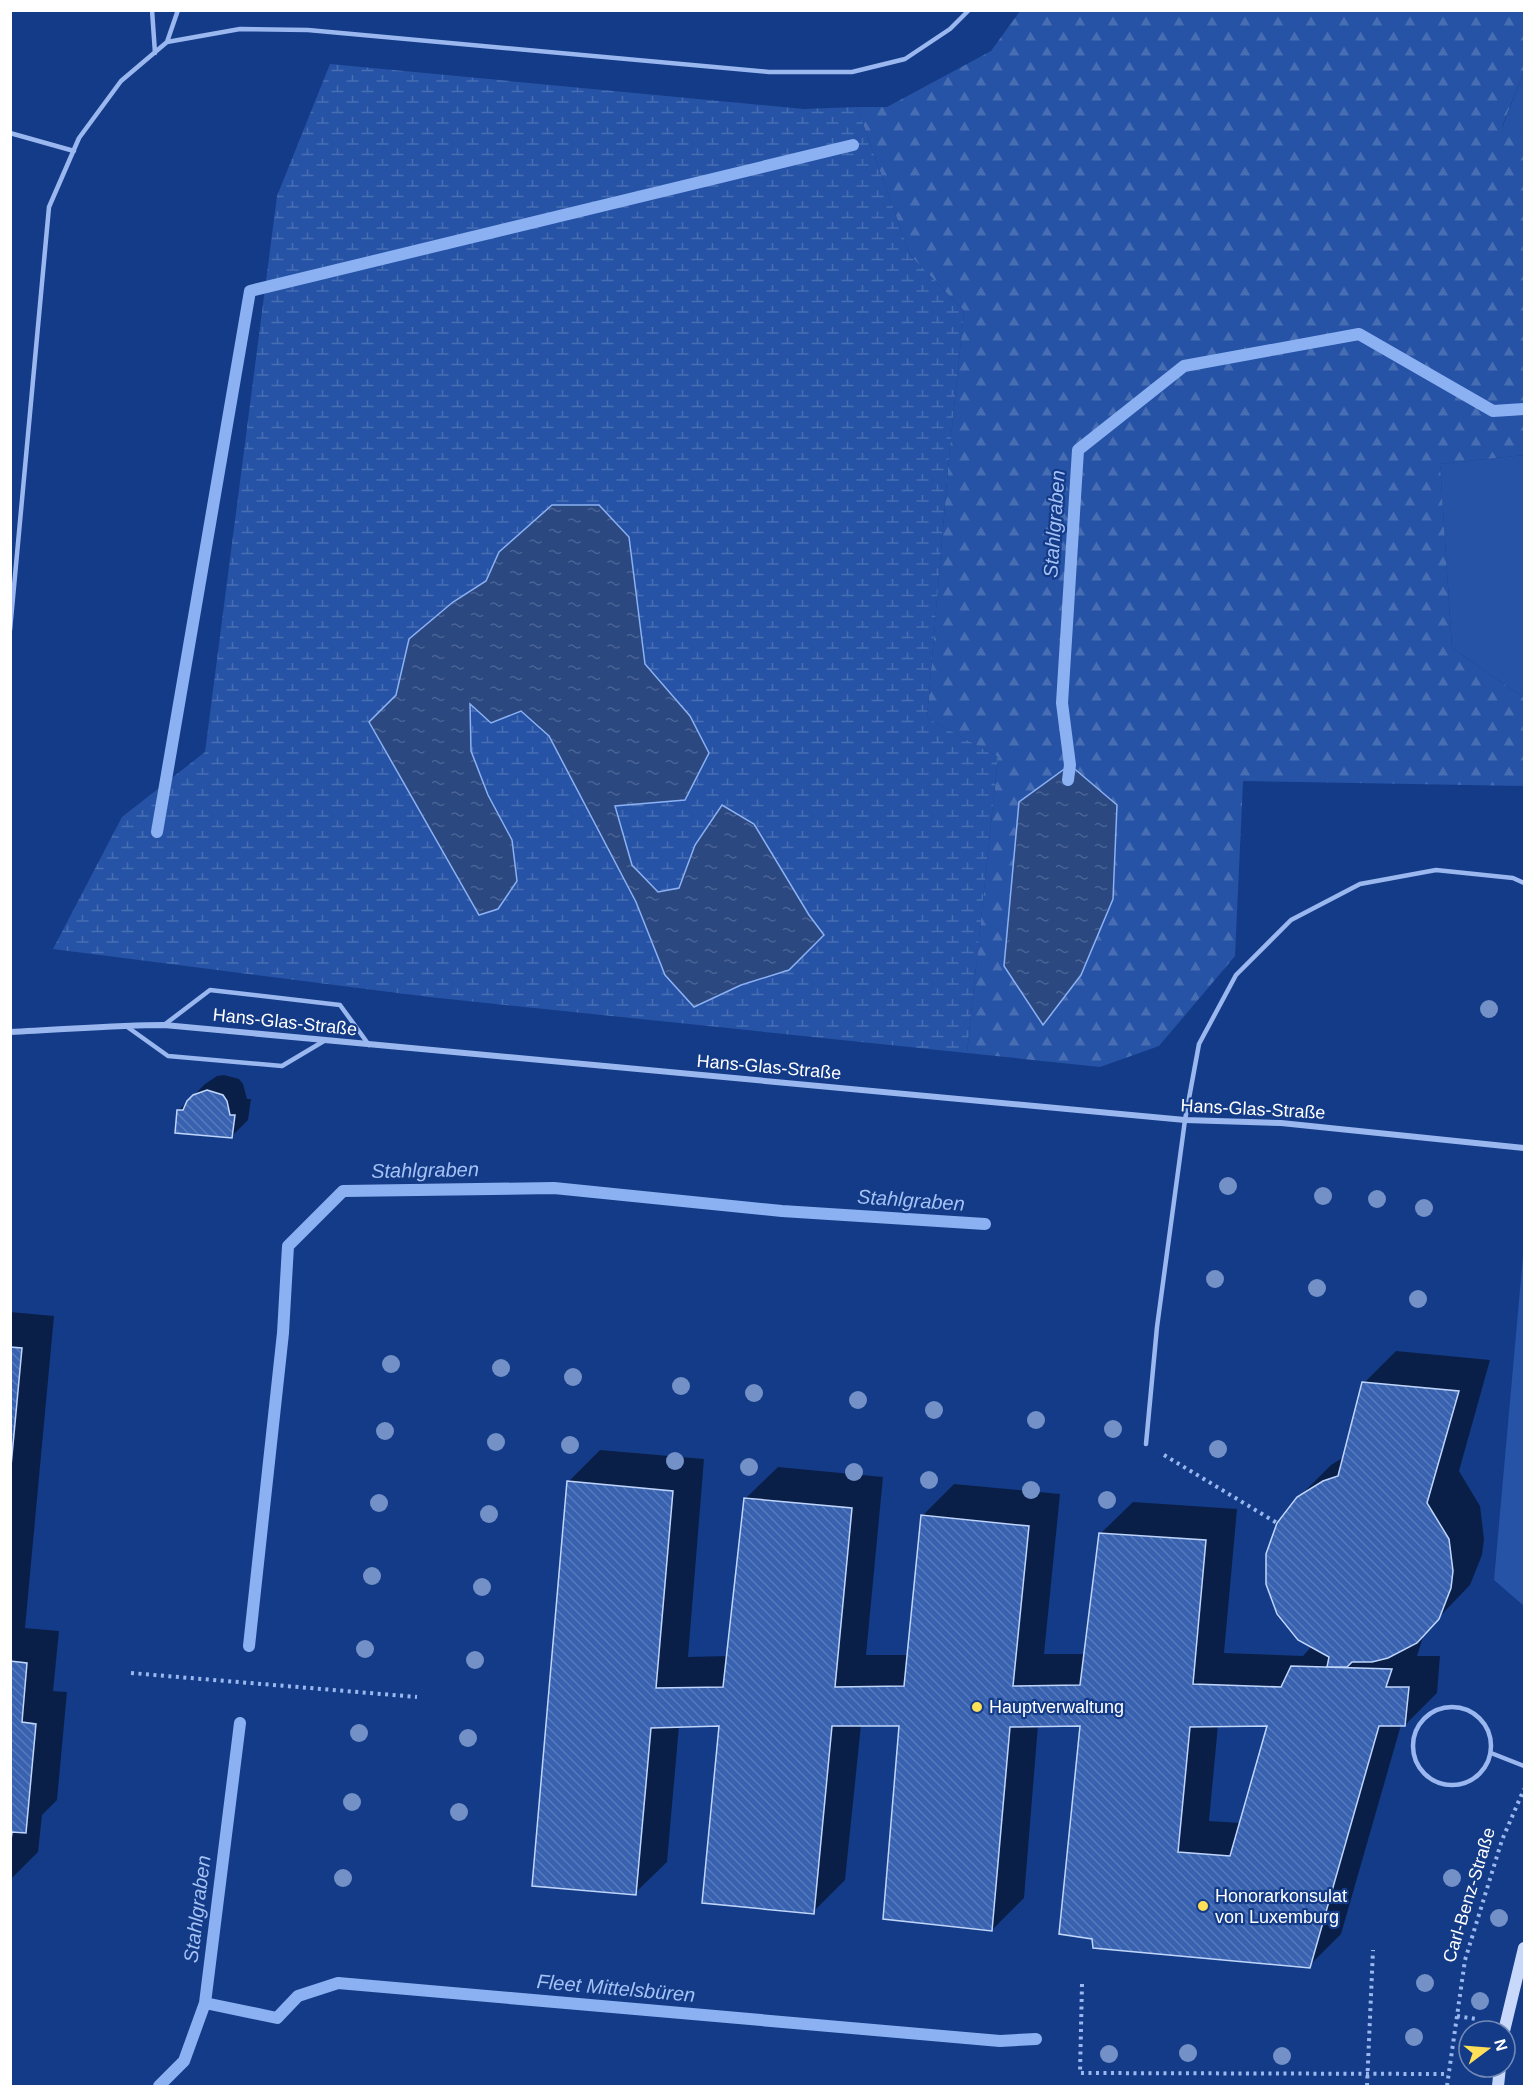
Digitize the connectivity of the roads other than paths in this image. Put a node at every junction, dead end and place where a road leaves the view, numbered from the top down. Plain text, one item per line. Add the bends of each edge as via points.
1 (152, 10) edge
2 (178, 10) edge
3 (969, 10) edge
4 (168, 42) junction
5 (155, 53) junction
6 (10, 133) edge
7 (74, 151) junction
8 (10, 552) edge
9 (18, 552) junction
10 (10, 630) edge
11 (1524, 883) edge
12 (123, 1025) junction
13 (164, 1025) junction
14 (10, 1032) edge
15 (324, 1041) junction
16 (369, 1045) junction
17 (1185, 1120) junction
18 (1524, 1148) edge
19 (1146, 1444) road end
20 (1491, 1752) junction
21 (1524, 1766) edge
22 (1524, 1948) edge
23 (1507, 2019) edge

1 - 5 lane
2 - 4 lane
3 - 4 lane via 950,29 905,59 852,72 769,72 308,30 240,29
4 - 5 lane
5 - 7 lane via 122,81 79,138
6 - 7 lane
7 - 9 lane via 49,207
8 - 9 lane
9 - 10 lane
11 - 17 lane via 1513,878 1436,870 1360,884 1291,920 1236,975 1199,1044
12 - 13 street, Hans-Glas-Straße
12 - 14 street, Hans-Glas-Straße
12 - 15 lane via 168,1056 282,1066
13 - 15 street, Hans-Glas-Straße
13 - 16 lane via 210,990 340,1005
15 - 16 street, Hans-Glas-Straße
16 - 17 street, Hans-Glas-Straße
17 - 18 street, Hans-Glas-Straße via 1281,1123
17 - 19 lane via 1157,1327
20 - 20 lane via 1488,1727 1469,1709 1443,1707 1431,1712 1415,1732 1413,1745 1418,1764 1430,1779 1442,1784 1455,1785 1479,1775
20 - 21 lane
22 - 23 street

